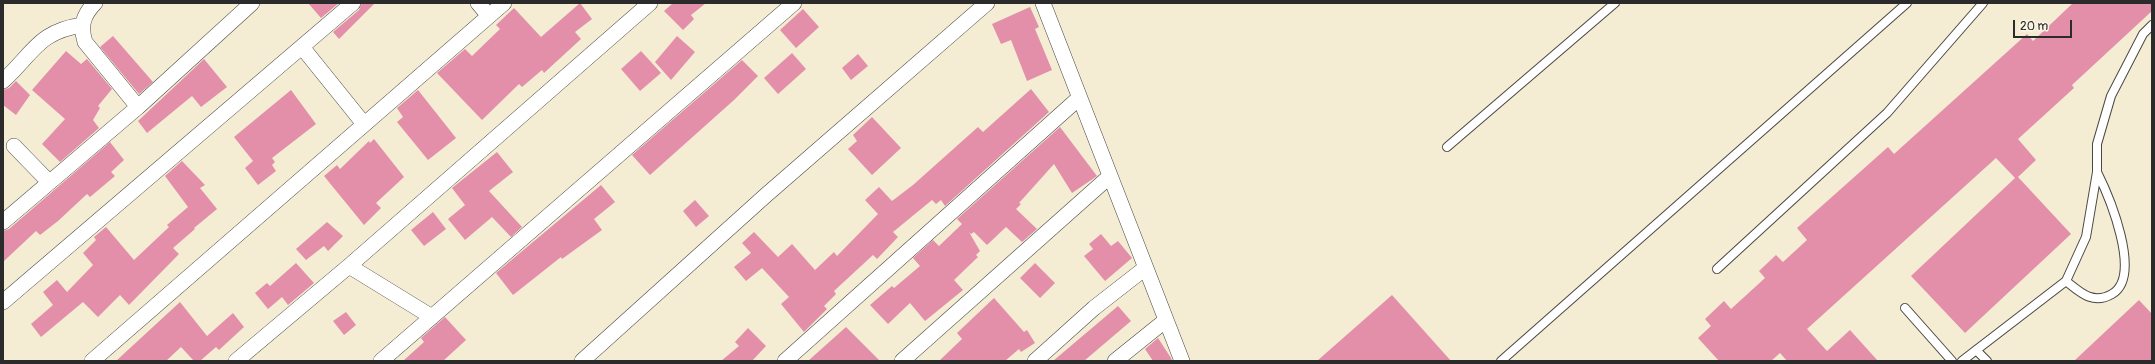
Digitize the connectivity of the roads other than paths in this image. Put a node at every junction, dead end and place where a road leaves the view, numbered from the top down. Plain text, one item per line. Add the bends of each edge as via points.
1 (95, 3) edge
2 (252, 3) edge
3 (354, 3) edge
4 (478, 3) edge
5 (504, 3) edge
6 (650, 3) edge
7 (794, 3) edge
8 (987, 3) edge
9 (1043, 3) edge
10 (1616, 3) edge
11 (1907, 3) edge
12 (1983, 3) edge
13 (489, 16) junction
14 (83, 25) junction
15 (2152, 25) edge
16 (302, 47) junction
17 (3, 81) edge
18 (1079, 98) junction
19 (138, 107) junction
20 (364, 124) junction
21 (14, 146) dead end
22 (1447, 147) dead end
23 (2097, 172) junction
24 (1110, 176) junction
25 (49, 182) junction
26 (3, 222) edge
27 (349, 266) junction
28 (1144, 268) junction
29 (1717, 270) dead end
30 (2066, 281) junction
31 (3, 302) edge
32 (1905, 308) dead end
33 (432, 317) junction
34 (1166, 320) junction
35 (1976, 350) junction
36 (92, 361) edge
37 (236, 361) edge
38 (380, 361) edge
39 (582, 361) edge
40 (785, 361) edge
41 (902, 361) edge
42 (1035, 361) edge
43 (1115, 361) edge
44 (1182, 361) edge
45 (1501, 361) edge
46 (1952, 361) edge
47 (1962, 361) edge
48 (1987, 361) edge

1 - 14 street via 86,14
2 - 19 street
3 - 16 street
4 - 13 street
5 - 13 street
6 - 27 street
7 - 33 street
8 - 39 street via 765,196
9 - 18 street
10 - 22 lane
11 - 45 lane
12 - 29 lane via 1886,113
13 - 20 street
14 - 17 street via 65,28 44,39
14 - 19 street via 85,42
15 - 23 lane via 2143,34 2111,96 2097,144
16 - 20 street
16 - 31 street
18 - 24 street
18 - 40 street
19 - 25 street
20 - 36 street
21 - 25 street
23 - 30 lane via 2086,237
23 - 30 lane via 2110,197 2121,231 2125,278 2117,291 2104,299 2089,299
24 - 28 street
24 - 41 street
25 - 26 street
27 - 33 street
27 - 37 street
28 - 34 street
28 - 42 street via 1094,308
30 - 35 lane
32 - 46 lane
33 - 38 street
34 - 43 street
34 - 44 street
35 - 47 lane
35 - 48 lane

